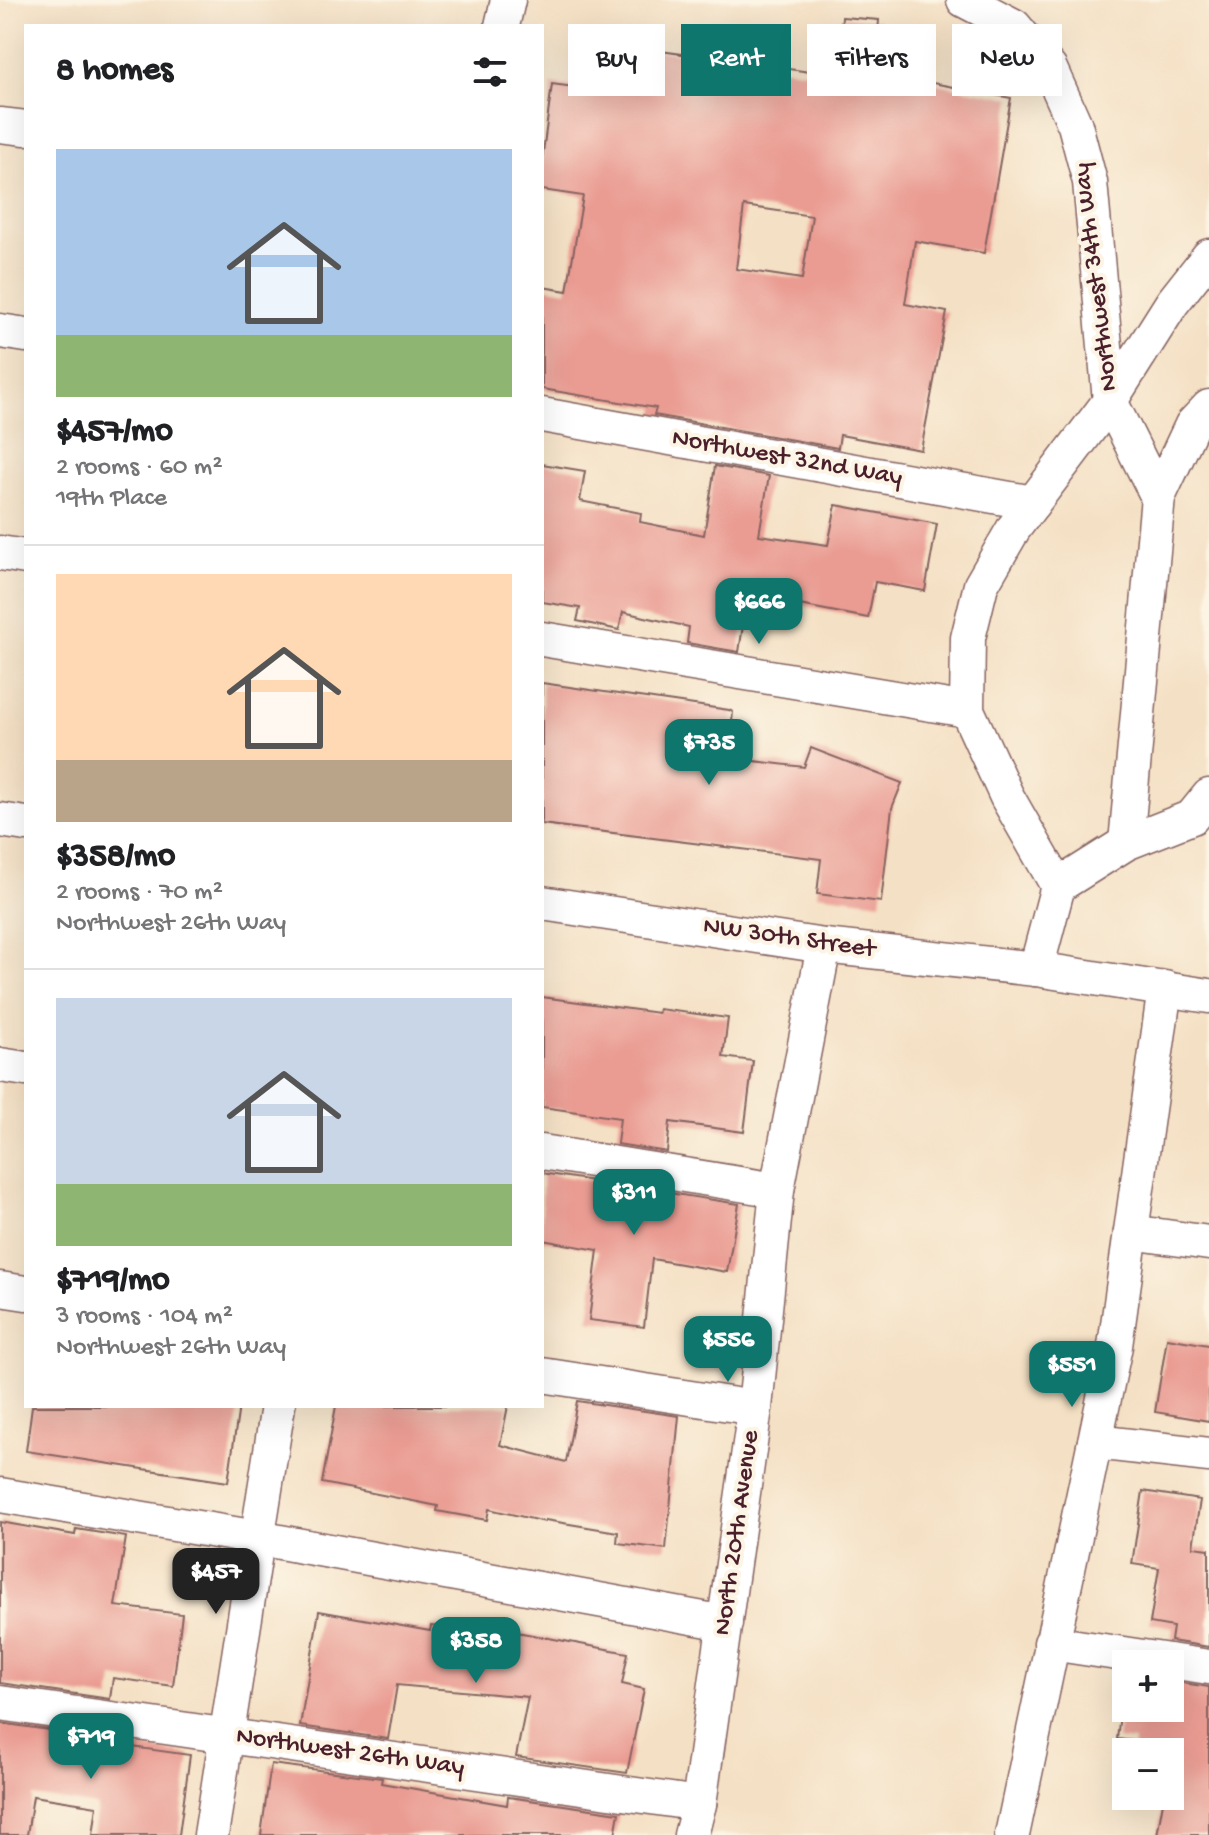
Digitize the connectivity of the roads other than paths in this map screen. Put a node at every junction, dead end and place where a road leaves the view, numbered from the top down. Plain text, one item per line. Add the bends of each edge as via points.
1 (508, 0) edge
2 (964, 0) edge
3 (502, 24) edge
4 (0, 125) edge
5 (24, 128) edge
6 (1209, 256) edge
7 (0, 331) edge
8 (24, 335) edge
9 (1110, 401) junction
10 (1209, 407) edge
11 (544, 415) edge
12 (1158, 497) junction
13 (1033, 503) junction
14 (0, 553) edge
15 (24, 557) edge
16 (544, 639) edge
17 (967, 710) junction
18 (1209, 796) edge
19 (0, 820) edge
20 (24, 824) edge
21 (1126, 843) junction
22 (1058, 886) junction
23 (544, 903) edge
24 (824, 946) junction
25 (1036, 969) junction
26 (1165, 988) junction
27 (1209, 996) edge
28 (0, 1065) edge
29 (24, 1069) edge
30 (544, 1152) edge
31 (777, 1190) junction
32 (1131, 1232) junction
33 (1209, 1243) edge
34 (0, 1289) edge
35 (24, 1293) edge
36 (544, 1375) edge
37 (278, 1408) edge
38 (755, 1408) junction
39 (1095, 1442) junction
40 (1209, 1455) edge
41 (0, 1495) edge
42 (258, 1538) junction
43 (725, 1623) junction
44 (1051, 1643) junction
45 (1209, 1667) edge
46 (0, 1703) edge
47 (227, 1734) junction
48 (695, 1820) edge
49 (211, 1835) edge
50 (1012, 1835) edge

1 - 3 street
2 - 9 street, Northwest 34th Way via 1014,26 1050,69 1075,125 1090,182
4 - 5 street
6 - 9 street via 1172,303
7 - 8 street
9 - 12 street, Northwest 34th Way
9 - 13 street
10 - 12 street via 1192,425
11 - 13 street, Northwest 32nd Way
12 - 21 street
13 - 17 street via 981,585 968,638
14 - 15 street
16 - 17 street
17 - 22 street via 1007,797
18 - 21 street via 1192,817
19 - 20 street
21 - 22 street
22 - 25 street
23 - 24 street, NW 30th Street
24 - 25 street, NW 30th Street
24 - 31 street, North 20th Avenue
25 - 26 street, NW 30th Street
26 - 27 street, NW 30th Street
26 - 32 street
28 - 29 street
30 - 31 street
31 - 38 street, North 20th Avenue
32 - 33 street
32 - 39 street
34 - 35 street
36 - 38 street
37 - 42 street
38 - 43 street, North 20th Avenue
39 - 40 street
39 - 44 street
41 - 42 street
42 - 43 street
42 - 47 street
43 - 48 street, North 20th Avenue
44 - 45 street
44 - 50 street
46 - 47 street, Northwest 26th Way
47 - 48 street, Northwest 26th Way
47 - 49 street

